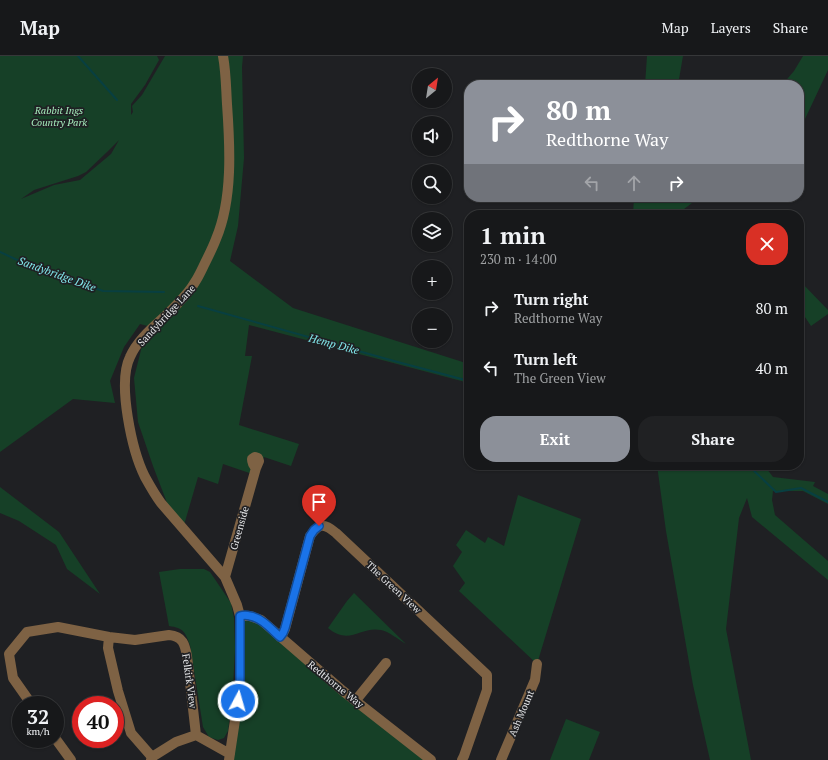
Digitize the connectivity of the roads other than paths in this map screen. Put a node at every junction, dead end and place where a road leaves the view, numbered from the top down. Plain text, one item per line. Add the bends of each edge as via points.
1 (223, 56) edge
2 (256, 468) dead end
3 (225, 577) junction
4 (240, 616) junction
5 (109, 637) junction
6 (280, 637) junction
7 (386, 663) dead end
8 (537, 664) dead end
9 (26, 696) edge
10 (356, 700) junction
11 (196, 734) junction
12 (62, 748) edge
13 (229, 757) edge
14 (151, 759) edge
15 (71, 760) edge
16 (431, 760) edge
17 (462, 760) edge
18 (501, 760) edge

1 - 3 street, Sandybridge Lane via 230,167 223,219 195,283 152,328 130,357 125,374 125,386 136,453 145,476 161,503
2 - 3 street, Greenside
3 - 4 street, Sandybridge Lane
4 - 6 street, Redthorne Way via 256,618
4 - 13 street, Sandybridge Lane via 240,687
5 - 9 street via 58,627 27,632 9,654 14,678
5 - 11 street, Felkirk View via 135,640 169,635 180,638 188,656
5 - 14 street via 108,648 131,733
6 - 10 street, Redthorne Way
6 - 17 street, The Green View via 285,628 310,536 319,526 329,527 487,675 487,690
7 - 10 street
8 - 18 street, Ash Mount via 535,680
10 - 16 street, Redthorne Way
11 - 13 street
11 - 14 street via 176,742
12 - 15 street

